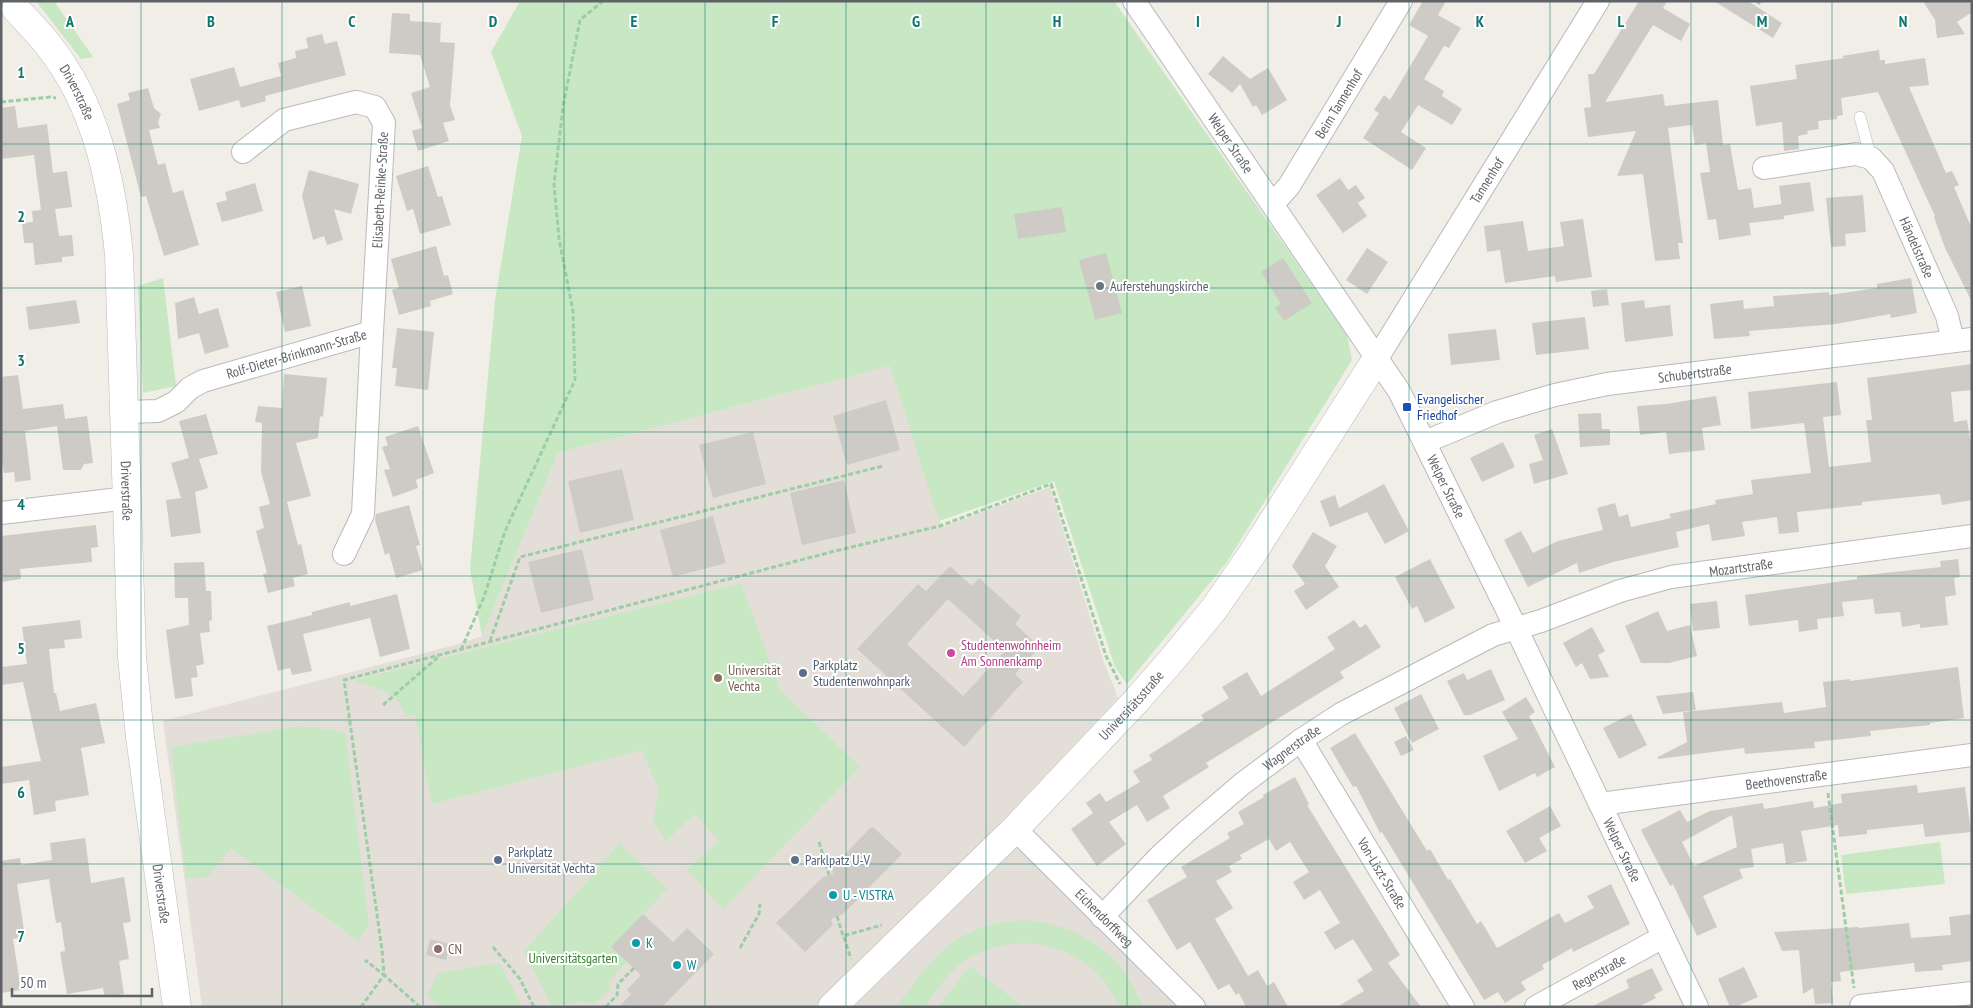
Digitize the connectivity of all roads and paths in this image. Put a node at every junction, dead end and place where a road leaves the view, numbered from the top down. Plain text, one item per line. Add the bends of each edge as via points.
1 (603, 1) edge
2 (1134, 1) edge
3 (1400, 1) edge
4 (1598, 1) edge
5 (1756, 1) edge
6 (12, 5) edge
7 (1762, 5) dead end
8 (61, 93) dead end
9 (1, 102) edge
10 (1860, 116) dead end
11 (244, 152) dead end
12 (1871, 158) junction
13 (1764, 168) dead end
14 (1273, 204) junction
15 (372, 332) junction
16 (1962, 340) edge
17 (1376, 360) junction
18 (124, 412) junction
19 (1425, 442) junction
20 (883, 466) dead end
21 (128, 498) junction
22 (1, 513) edge
23 (1972, 536) edge
24 (344, 554) dead end
25 (1516, 628) junction
26 (490, 641) junction
27 (461, 650) junction
28 (438, 656) junction
29 (1136, 700) junction
30 (383, 705) dead end
31 (1301, 740) junction
32 (1972, 755) edge
33 (1825, 773) junction
34 (1600, 804) junction
35 (1015, 829) junction
36 (819, 842) dead end
37 (828, 875) dead end
38 (760, 904) dead end
39 (837, 916) dead end
40 (1102, 917) junction
41 (888, 923) dead end
42 (844, 936) junction
43 (1663, 937) junction
44 (493, 947) dead end
45 (740, 948) dead end
46 (365, 960) dead end
47 (851, 961) dead end
48 (634, 968) dead end
49 (384, 975) junction
50 (1972, 993) edge
51 (1861, 1006) joint
52 (177, 1007) edge
53 (361, 1007) edge
54 (420, 1007) edge
55 (534, 1007) edge
56 (606, 1007) edge
57 (832, 1007) edge
58 (1194, 1007) edge
59 (1463, 1007) edge
60 (1536, 1007) edge
61 (1697, 1007) edge

1 - 27 path via 580,20 563,107 554,184 559,239 574,312 575,380 505,530 484,597
2 - 14 street, Welper Straße
3 - 14 street, Beim Tannenhof via 1289,186
4 - 17 street, Tannenhof
5 - 7 path
6 - 18 street, Driverstraße via 50,47 78,91 106,169 119,255
8 - 9 path via 59,98
10 - 12 lane, Händelstraße
11 - 15 street, Elisabeth-Reinke-Straße via 284,120 356,102 376,107 384,123
12 - 13 street via 1856,154
12 - 16 street, Händelstraße via 1883,171 1947,316
14 - 17 street, Welper Straße
15 - 18 street, Rolf-Dieter-Brinkmann-Straße via 203,381 176,402 158,410
15 - 24 street, Rolf-Dieter-Brinkmann-Straße via 363,514
16 - 19 street, Schubertstraße via 1607,384 1497,412
17 - 19 street, Welper Straße via 1399,392
17 - 29 street, Universitätsstraße via 1214,609
18 - 21 street, Driverstraße
19 - 25 street, Welper Straße
20 - 26 path via 520,557
21 - 22 street
21 - 52 street, Driverstraße via 132,657
23 - 25 street, Mozartstraße via 1671,577 1620,591
25 - 31 street, Wagnerstraße via 1493,635 1409,677
25 - 34 street, Welper Straße
26 - 27 path
26 - 29 path via 940,526 1051,484 1106,656 1122,688
27 - 28 path
28 - 30 path
28 - 49 path via 344,680
29 - 35 street, Universitätsstraße
31 - 40 street, Wagnerstraße via 1186,832
31 - 59 street, Von-Liszt-Straße
32 - 33 street, Beethovenstraße
33 - 34 street, Beethovenstraße
33 - 51 path via 1855,990
34 - 43 street, Welper Straße
35 - 40 street, Eichendorffweg
35 - 57 street, Universitätsstraße
36 - 37 path
38 - 45 path via 759,914
39 - 42 path
40 - 58 street, Eichendorffweg
41 - 42 path
42 - 47 path
43 - 60 street, Regerstraße
43 - 61 street, Welper Straße
44 - 55 path via 520,979
46 - 49 path
48 - 56 path via 618,984 617,995
49 - 53 path
49 - 54 path
50 - 51 street

